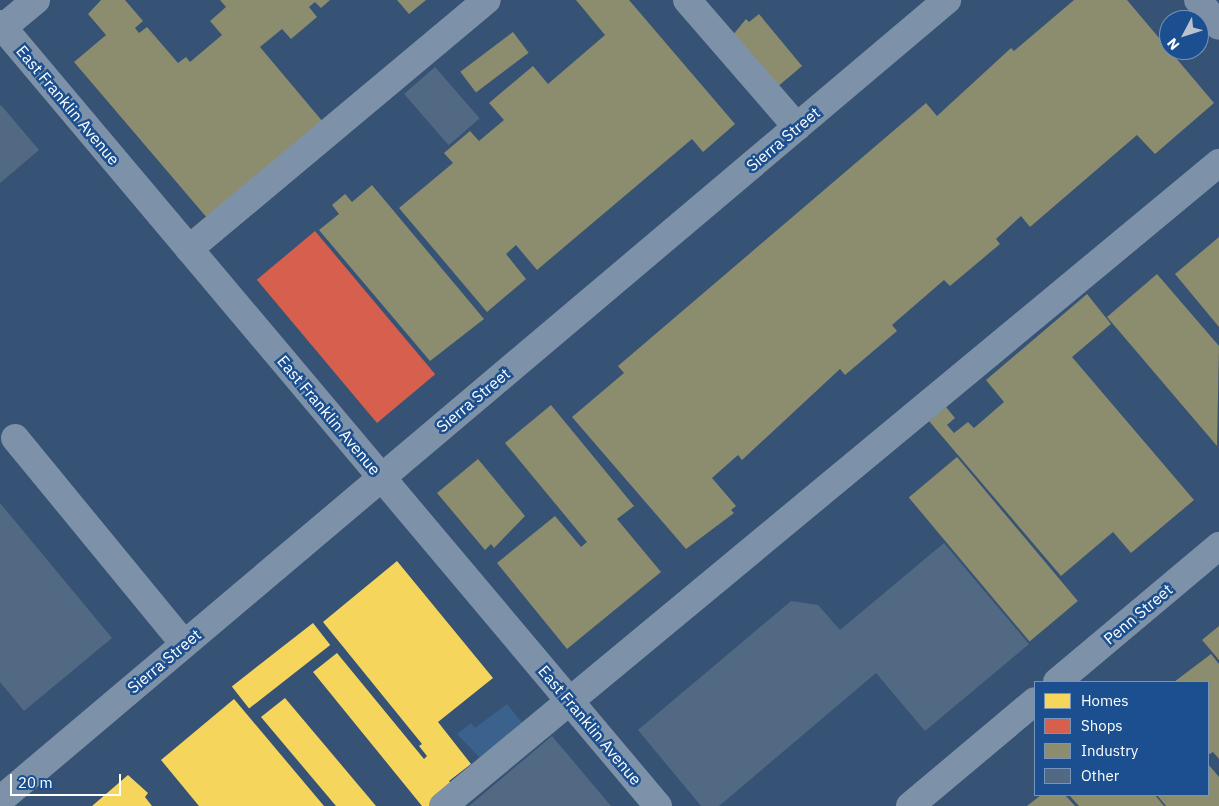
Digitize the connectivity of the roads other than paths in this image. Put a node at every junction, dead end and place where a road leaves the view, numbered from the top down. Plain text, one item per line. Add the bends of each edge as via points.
1 (36, 0) edge
2 (487, 0) edge
3 (687, 0) edge
4 (947, 0) edge
5 (1198, 0) edge
6 (1219, 26) edge
7 (1, 27) edge
8 (797, 127) junction
9 (1219, 163) edge
10 (189, 249) junction
11 (14, 438) dead end
12 (382, 477) junction
13 (1219, 546) edge
14 (184, 644) junction
15 (1058, 681) edge
16 (570, 701) junction
17 (1034, 702) edge
18 (0, 800) edge
19 (443, 806) edge
20 (658, 806) edge
21 (910, 806) edge

1 - 7 street
2 - 10 street
3 - 8 street
4 - 8 street, Sierra Street
5 - 6 main road
7 - 10 street, East Franklin Avenue
8 - 12 street, Sierra Street
9 - 16 street
10 - 12 street, East Franklin Avenue
11 - 14 street
12 - 14 street, Sierra Street
12 - 16 street, East Franklin Avenue
13 - 15 street, Penn Street
14 - 18 street, Sierra Street
16 - 19 street
16 - 20 street, East Franklin Avenue
17 - 21 street

